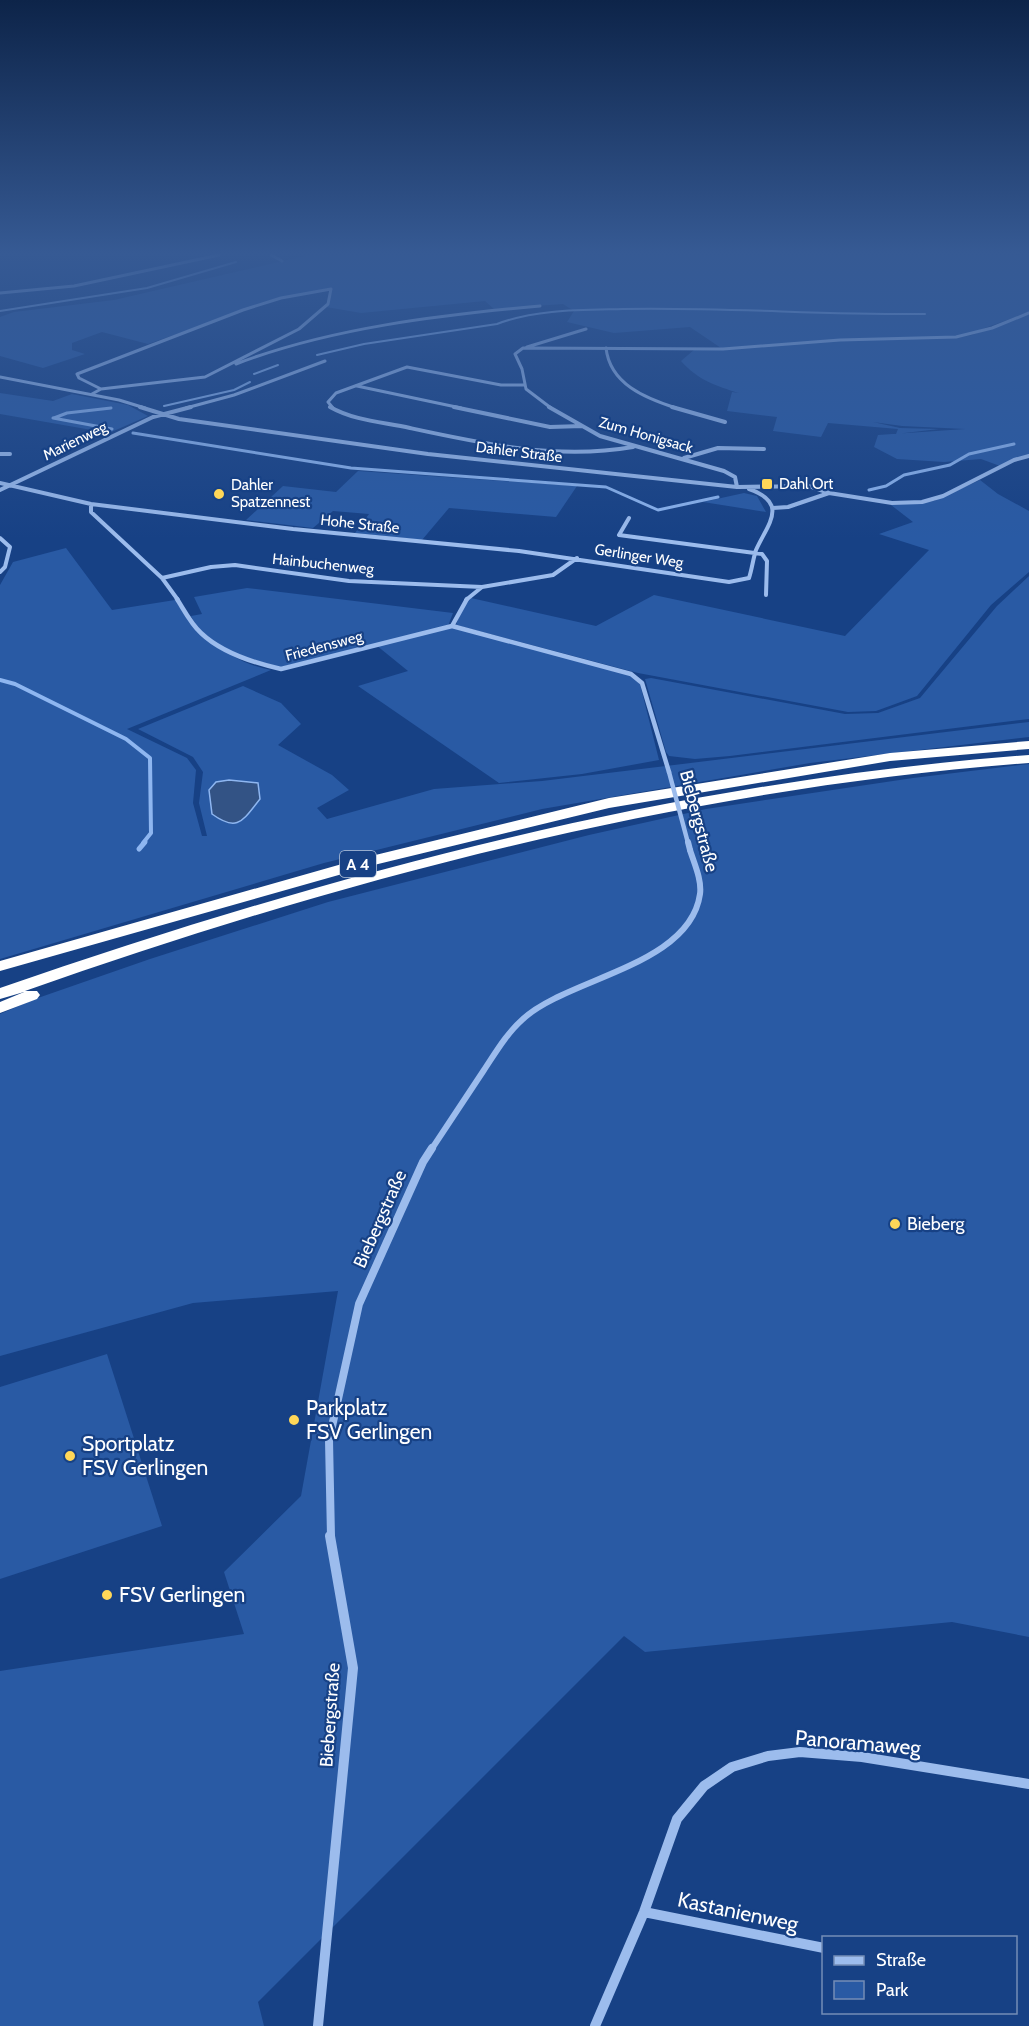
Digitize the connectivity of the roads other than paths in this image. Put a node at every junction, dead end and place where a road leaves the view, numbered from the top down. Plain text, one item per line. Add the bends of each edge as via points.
1 (140, 350) edge
2 (259, 350) edge
3 (280, 350) edge
4 (521, 350) edge
5 (606, 350) edge
6 (325, 361) dead end
7 (0, 377) edge
8 (205, 377) junction
9 (524, 385) junction
10 (356, 386) junction
11 (101, 389) junction
12 (91, 394) junction
13 (162, 414) junction
14 (725, 422) dead end
15 (582, 426) junction
16 (634, 446) junction
17 (764, 449) dead end
18 (0, 454) edge
19 (10, 454) dead end
20 (1029, 456) edge
21 (684, 458) junction
22 (0, 483) edge
23 (10, 485) junction
24 (737, 487) junction
25 (0, 490) edge
26 (828, 493) junction
27 (91, 504) junction
28 (773, 508) junction
29 (629, 518) dead end
30 (0, 538) edge
31 (755, 552) junction
32 (577, 558) junction
33 (0, 572) edge
34 (162, 578) junction
35 (482, 587) junction
36 (766, 595) dead end
37 (453, 626) junction
38 (1029, 745) edge
39 (1029, 759) edge
40 (109, 936) junction
41 (165, 937) junction
42 (0, 966) edge
43 (0, 974) edge
44 (0, 994) edge
45 (0, 1008) edge
46 (1029, 1784) edge
47 (644, 1912) junction
48 (822, 1948) edge
49 (318, 2026) edge
50 (595, 2026) edge

1 - 11 street via 77,374
2 - 8 street
3 - 8 street
4 - 9 street via 515,354
5 - 14 street via 604,359 613,374 631,388 690,413
6 - 13 street, Marienweg via 234,395
7 - 12 street, Dahler Straße
8 - 11 street
9 - 10 street via 501,385 407,367
9 - 15 street, Zum Honigsack via 555,411
10 - 15 street via 550,427
10 - 16 street via 336,393 329,406 360,418 521,448 591,453
11 - 12 street
12 - 13 street, Dahler Straße
13 - 23 street, Marienweg
13 - 24 street, Dahler Straße via 428,454
15 - 16 street, Zum Honigsack
16 - 21 street, Zum Honigsack
17 - 21 street via 718,448
18 - 19 street
20 - 26 street, Dahler Straße via 1014,460 966,487 922,502 879,502
21 - 24 street, Zum Honigsack via 731,474
22 - 23 street, Hohe Straße
23 - 25 street, Marienweg
23 - 27 street, Hohe Straße
24 - 26 street, Dahler Straße via 809,486
24 - 28 street via 762,493
26 - 28 street
27 - 32 street, Hohe Straße
27 - 34 street, Friedensweg via 91,512
28 - 31 street, Gerlinger Weg via 774,519
29 - 31 street via 619,535
30 - 33 street via 10,547
31 - 32 street, Gerlinger Weg via 749,578 729,582
31 - 36 street via 767,561
32 - 35 street, Gerlinger Weg via 553,575
34 - 35 street, Hainbuchenweg via 235,566 349,580
34 - 37 street, Friedensweg via 200,632 255,663 281,669
35 - 37 street via 468,597
37 - 49 street, Biebergstraße, bridge via 619,669 642,683 700,892 698,907 681,933 649,955 560,995 518,1023 423,1162 359,1304 328,1440 330,1533 353,1668
38 - 40 highway, A 4 via 890,757 609,802 369,861
39 - 41 highway, A 4 via 913,769 732,797 575,828 418,866
40 - 42 highway
40 - 43 highway, A 4
41 - 44 highway, A 4
41 - 45 highway
46 - 47 street, Panoramaweg via 862,1757 800,1752 732,1767 704,1786 677,1819
47 - 48 street, Kastanienweg
47 - 50 street, Panoramaweg

